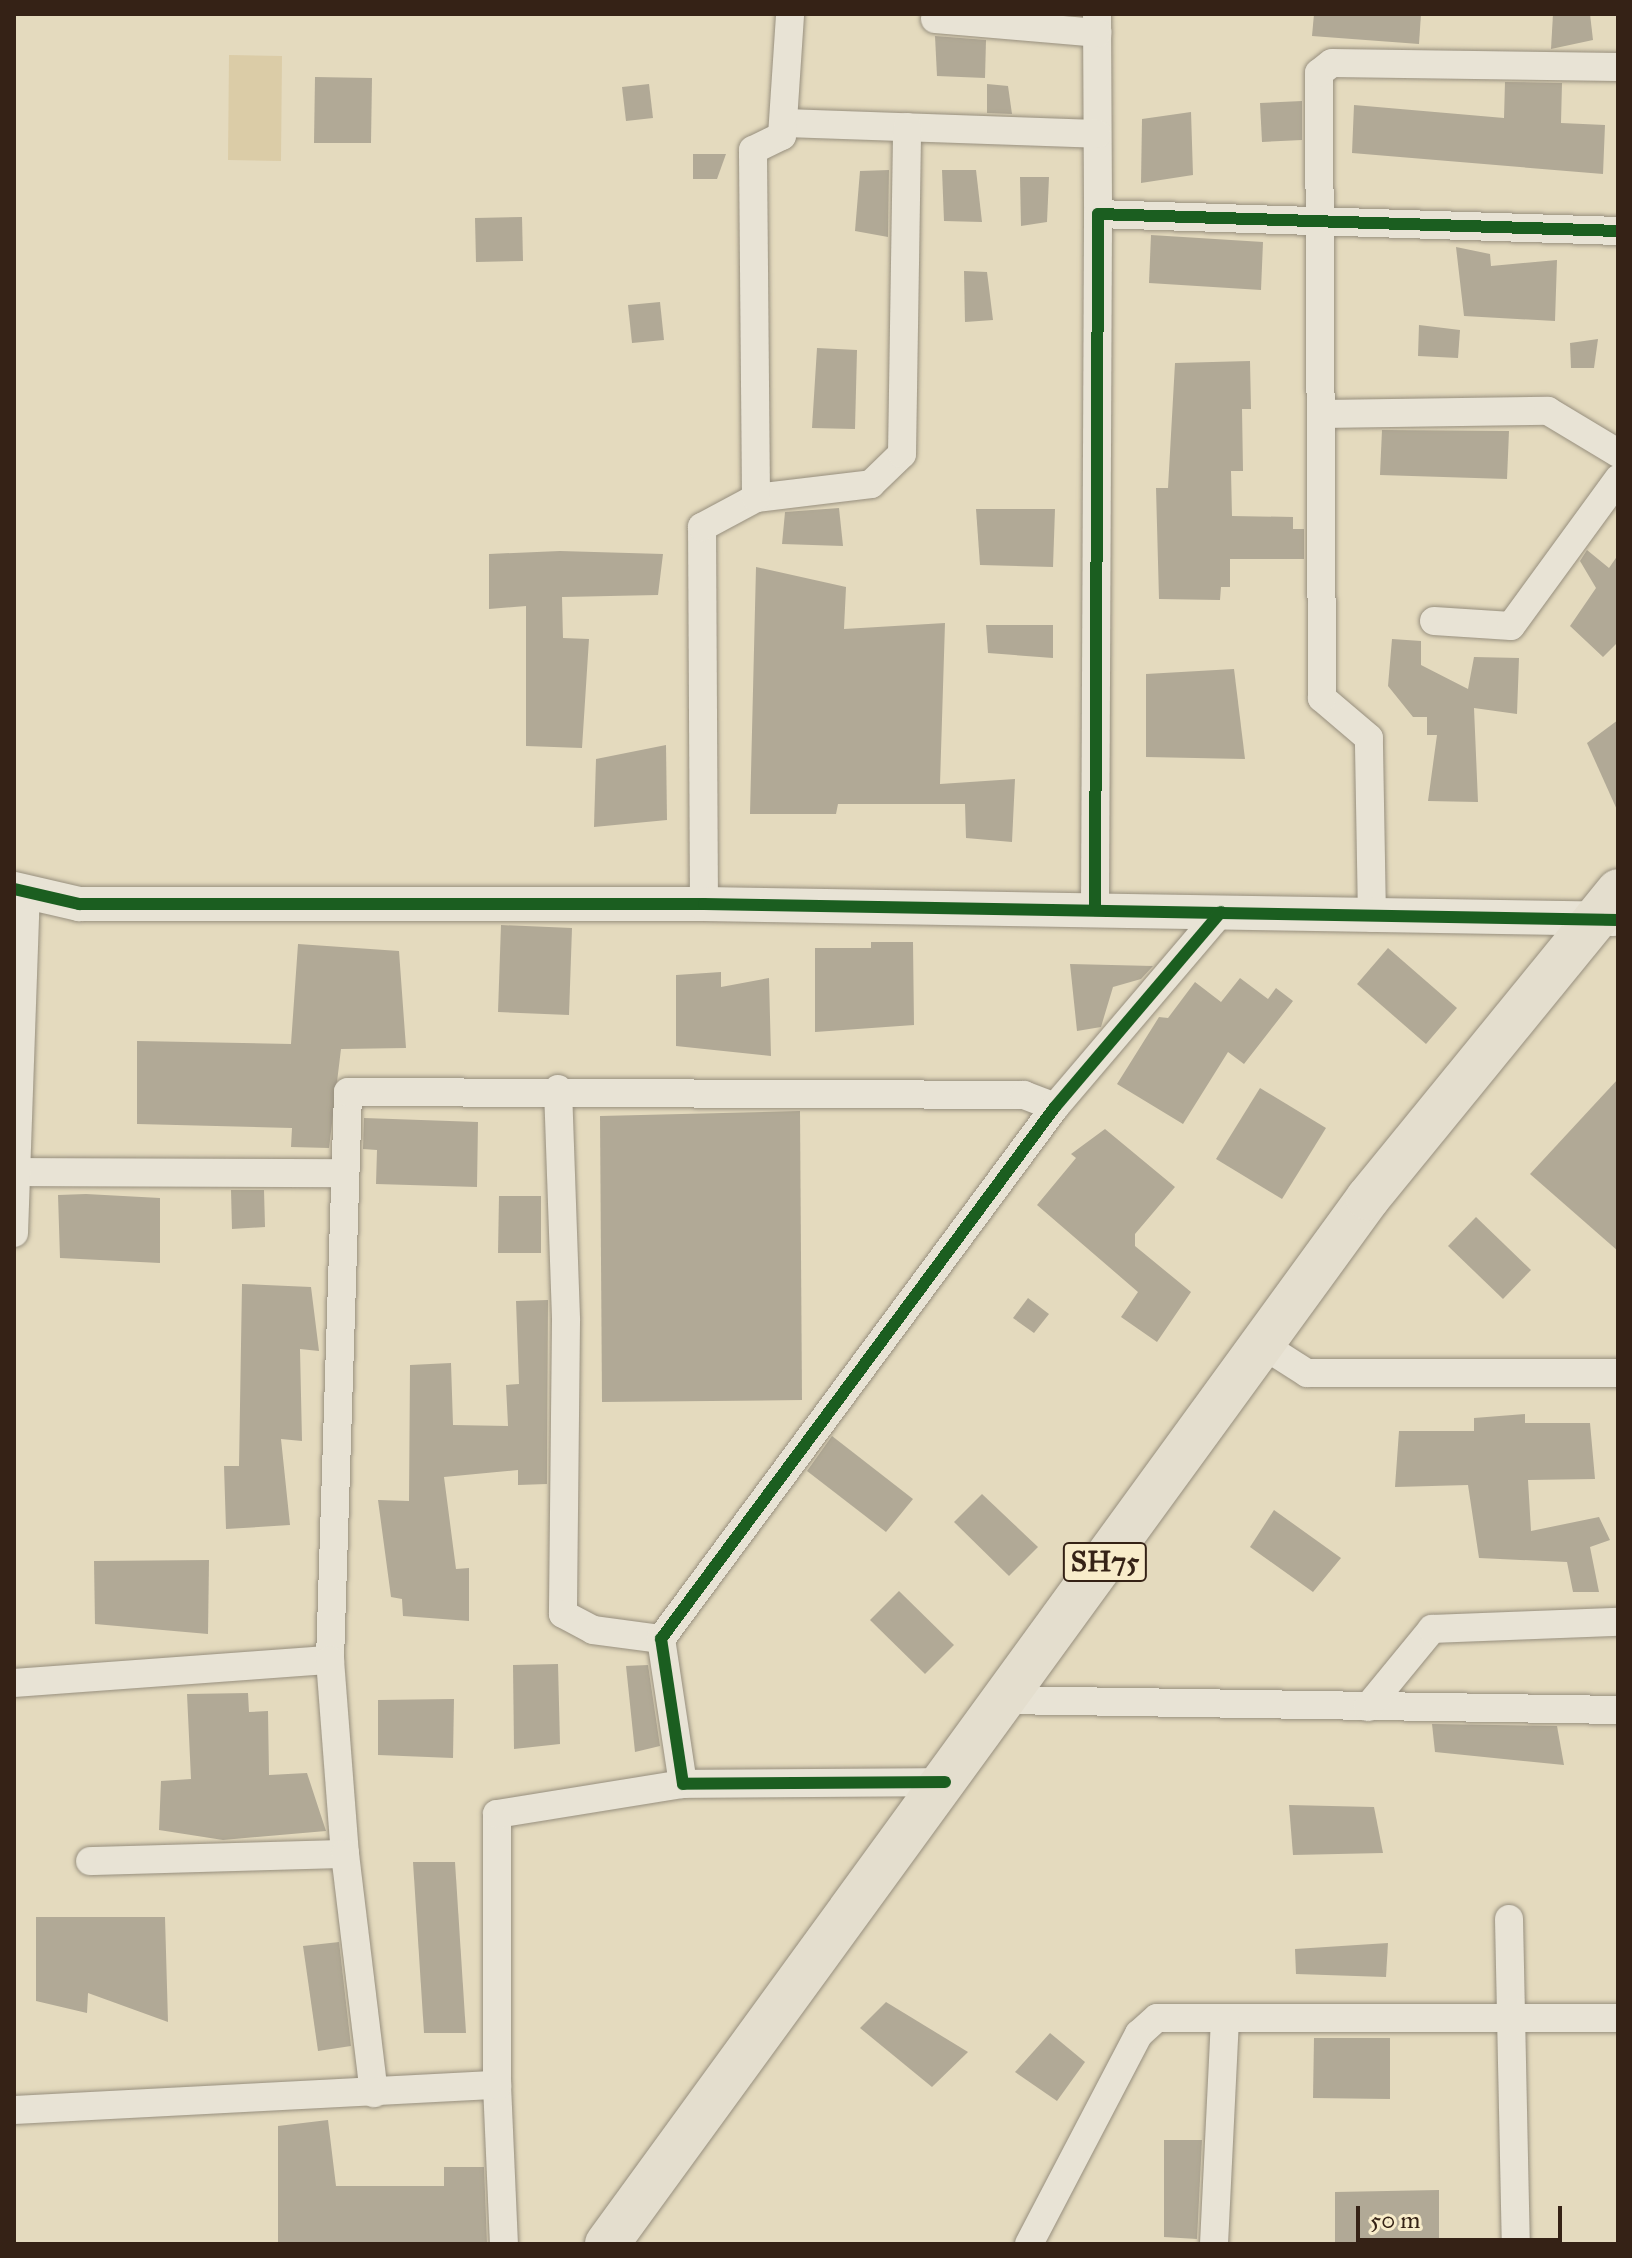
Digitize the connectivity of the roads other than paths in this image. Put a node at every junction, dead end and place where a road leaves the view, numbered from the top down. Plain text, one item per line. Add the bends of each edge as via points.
1 (790, 14) edge
2 (935, 19) dead end
3 (1097, 24) edge
4 (1618, 67) edge
5 (785, 123) junction
6 (907, 127) junction
7 (1097, 134) junction
8 (1098, 214) junction
9 (1322, 221) junction
10 (1618, 231) edge
11 (1322, 414) junction
12 (1618, 453) edge
13 (1618, 479) edge
14 (756, 498) junction
15 (1434, 621) dead end
16 (20, 892) edge
17 (704, 904) junction
18 (1095, 909) junction
19 (1610, 910) edge
20 (1221, 912) junction
21 (1372, 918) junction
22 (558, 1089) junction
23 (1055, 1107) junction
24 (14, 1172) edge
25 (342, 1173) junction
26 (14, 1233) edge
27 (1263, 1345) junction
28 (1618, 1373) edge
29 (1618, 1622) edge
30 (661, 1639) junction
31 (330, 1660) junction
32 (14, 1683) edge
33 (1004, 1700) junction
34 (1368, 1707) junction
35 (1618, 1710) edge
36 (945, 1782) junction
37 (683, 1784) junction
38 (345, 1854) junction
39 (90, 1861) dead end
40 (1509, 1919) dead end
41 (1618, 2018) edge
42 (1506, 2019) junction
43 (1225, 2021) junction
44 (497, 2085) junction
45 (374, 2093) junction
46 (14, 2110) edge
47 (504, 2244) edge
48 (607, 2244) edge
49 (1029, 2244) edge
50 (1214, 2244) edge
51 (1516, 2244) edge

1 - 5 street
2 - 3 street
3 - 7 street
4 - 9 street via 1332,63 1319,73
5 - 6 street
5 - 14 street via 782,136 753,150
6 - 7 street
6 - 14 street via 902,454 871,484
7 - 8 street
8 - 9 street
8 - 18 street
9 - 10 street
9 - 11 street
11 - 12 street via 1548,411
11 - 21 street via 1322,698 1369,738
13 - 15 street via 1511,626
14 - 17 street via 702,527
16 - 17 street via 79,904
16 - 24 street
17 - 18 street
18 - 20 street
19 - 21 street
19 - 27 main road, SH75 via 1368,1198
20 - 21 street
20 - 23 street
22 - 23 street via 798,1099 1024,1095
22 - 25 street via 348,1092
22 - 30 street via 566,1321 563,1614 593,1630
23 - 30 street
24 - 25 street
24 - 26 street
25 - 31 street
27 - 28 street via 1307,1373
27 - 33 main road, SH75
29 - 34 street via 1432,1629
30 - 37 street
31 - 32 street
31 - 38 street
33 - 34 street
33 - 36 main road, SH75
34 - 35 street
36 - 37 street
36 - 48 main road, SH75
37 - 44 street via 497,1814
38 - 39 street
38 - 45 street
40 - 42 street
41 - 42 street
42 - 43 street
42 - 51 street
43 - 49 street via 1157,2018 1139,2034
43 - 50 street
44 - 45 street
44 - 47 street
45 - 46 street

